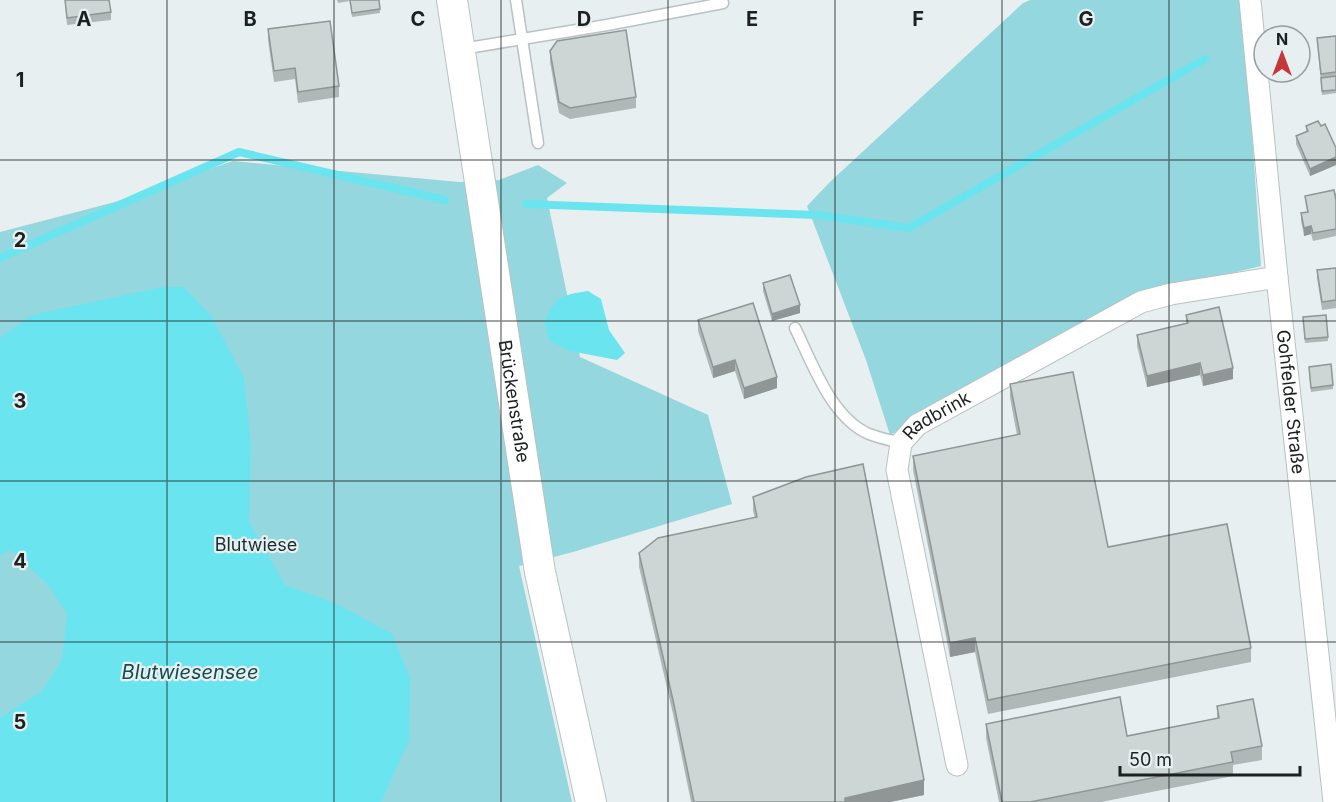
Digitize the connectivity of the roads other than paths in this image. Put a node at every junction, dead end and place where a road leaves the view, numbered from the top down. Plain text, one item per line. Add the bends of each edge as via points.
1 (452, 0) edge
2 (516, 0) edge
3 (722, 0) edge
4 (1250, 0) edge
5 (522, 39) junction
6 (459, 49) junction
7 (538, 143) dead end
8 (1277, 277) junction
9 (795, 328) dead end
10 (901, 443) junction
11 (957, 765) dead end
12 (591, 802) edge
13 (1334, 802) edge

1 - 6 main road, Brückenstraße
2 - 5 lane
3 - 5 lane via 723,3 667,14
4 - 8 street, Gohfelder Straße
5 - 6 lane
5 - 7 lane
6 - 12 main road, Brückenstraße via 538,562
8 - 10 street, Radbrink via 1142,302 917,425
8 - 13 street, Gohfelder Straße
9 - 10 lane via 832,401 850,421 868,433
10 - 11 street, Radbrink via 897,470

